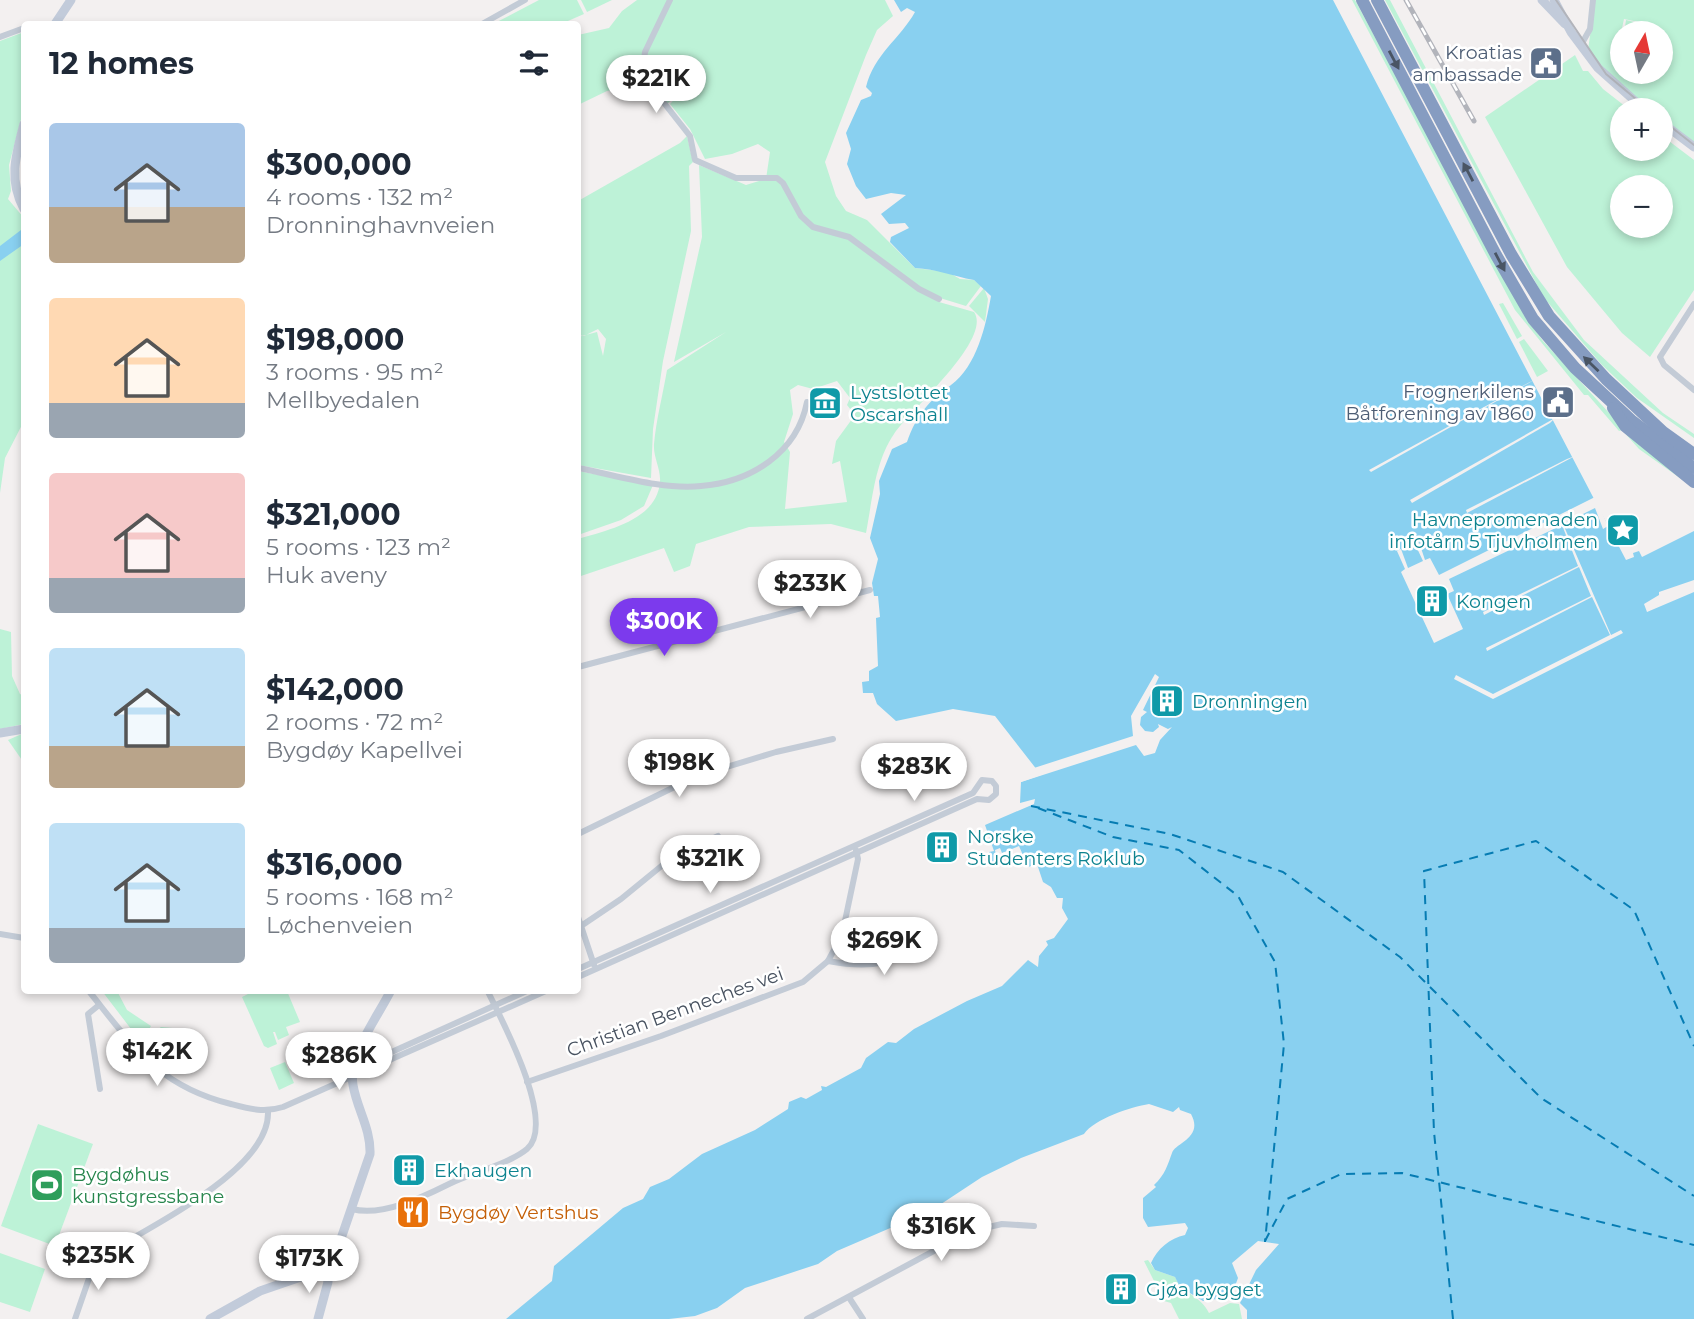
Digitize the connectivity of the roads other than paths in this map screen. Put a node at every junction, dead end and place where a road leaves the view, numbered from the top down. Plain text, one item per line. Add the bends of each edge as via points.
1 (71, 0) edge
2 (525, 0) edge
3 (670, 0) edge
4 (1362, 0) edge
5 (1377, 0) edge
6 (1542, 0) edge
7 (1554, 0) edge
8 (1593, 0) edge
9 (57, 21) edge
10 (487, 21) edge
11 (1566, 24) junction
12 (21, 29) edge
13 (0, 37) edge
14 (1581, 44) junction
15 (1631, 98) edge
16 (1673, 131) edge
17 (21, 138) edge
18 (1694, 147) edge
19 (21, 203) edge
20 (939, 299) dead end
21 (1694, 304) edge
22 (1694, 390) edge
23 (1608, 398) junction
24 (807, 402) dead end
25 (1641, 411) junction
26 (1694, 443) edge
27 (1694, 454) edge
28 (581, 468) edge
29 (1694, 468) edge
30 (1694, 482) edge
31 (870, 590) dead end
32 (581, 666) edge
33 (21, 730) edge
34 (0, 733) edge
35 (833, 739) dead end
36 (909, 820) junction
37 (912, 828) junction
38 (581, 832) edge
39 (718, 836) dead end
40 (856, 849) junction
41 (812, 868) junction
42 (761, 887) junction
43 (764, 894) junction
44 (716, 907) junction
45 (719, 915) junction
46 (581, 926) joint
47 (672, 927) junction
48 (0, 934) edge
49 (676, 934) junction
50 (21, 938) edge
51 (933, 943) dead end
52 (635, 948) junction
53 (828, 961) junction
54 (594, 966) junction
55 (581, 968) edge
56 (581, 975) edge
57 (91, 994) edge
58 (389, 994) edge
59 (489, 994) edge
60 (522, 994) edge
61 (537, 994) edge
62 (100, 1005) junction
63 (496, 1009) junction
64 (353, 1072) junction
65 (527, 1082) junction
66 (100, 1089) dead end
67 (268, 1112) junction
68 (352, 1209) junction
69 (1034, 1226) dead end
70 (325, 1268) junction
71 (849, 1299) junction
72 (75, 1319) edge
73 (210, 1319) edge
74 (318, 1319) edge
75 (807, 1319) edge
76 (863, 1319) edge

1 - 9 street
2 - 10 street
3 - 20 street via 641,66 646,82 690,136 695,160 736,178 777,178 813,227 849,237
4 -> 23 highway via 1516,292 1559,349
25 -> 5 highway via 1568,340 1535,297
6 - 11 street
7 - 11 street
8 - 14 street via 1590,29
11 - 14 street
12 - 13 street
14 - 15 street via 1605,76
16 - 18 street
17 - 19 street via 14,170
21 - 22 street via 1660,354 1664,365
23 - 29 highway
23 - 30 highway via 1625,426
24 - 28 street via 803,421 787,447 770,463 740,478 691,486
25 - 26 highway
25 - 27 highway
31 - 32 street
33 - 34 street
35 - 38 street via 686,780
36 - 37 street
36 - 37 street via 973,793 982,780 996,786 996,794 989,800 976,799
36 - 40 street
37 - 40 street
39 - 46 street via 670,859
40 - 41 street
40 - 53 street, Christian Benneches vei via 842,935
41 - 42 street
41 - 43 street
42 - 43 street
42 - 44 street
43 - 45 street
44 - 45 street
44 - 47 street
45 - 49 street
46 - 54 street
47 - 49 street
47 - 52 street
48 - 50 street
49 - 52 street
51 - 53 street via 888,963
52 - 54 street
53 - 65 street, Christian Benneches vei via 791,988
54 - 55 street
54 - 56 street
57 - 62 street
58 - 64 street
59 - 63 street
60 - 63 street
61 - 63 street
62 - 66 street via 88,1014
62 - 67 street via 169,1080 208,1098
63 - 64 street
63 - 65 street
64 - 67 street
64 - 68 street via 370,1150
65 - 68 street via 537,1118 536,1132 526,1150 426,1196 363,1211
67 - 72 street via 261,1136 236,1170 92,1265
68 - 70 street via 336,1258
69 - 71 street via 1002,1224 971,1231
70 - 73 street via 260,1292
70 - 74 street via 328,1282
71 - 75 street
71 - 76 street

